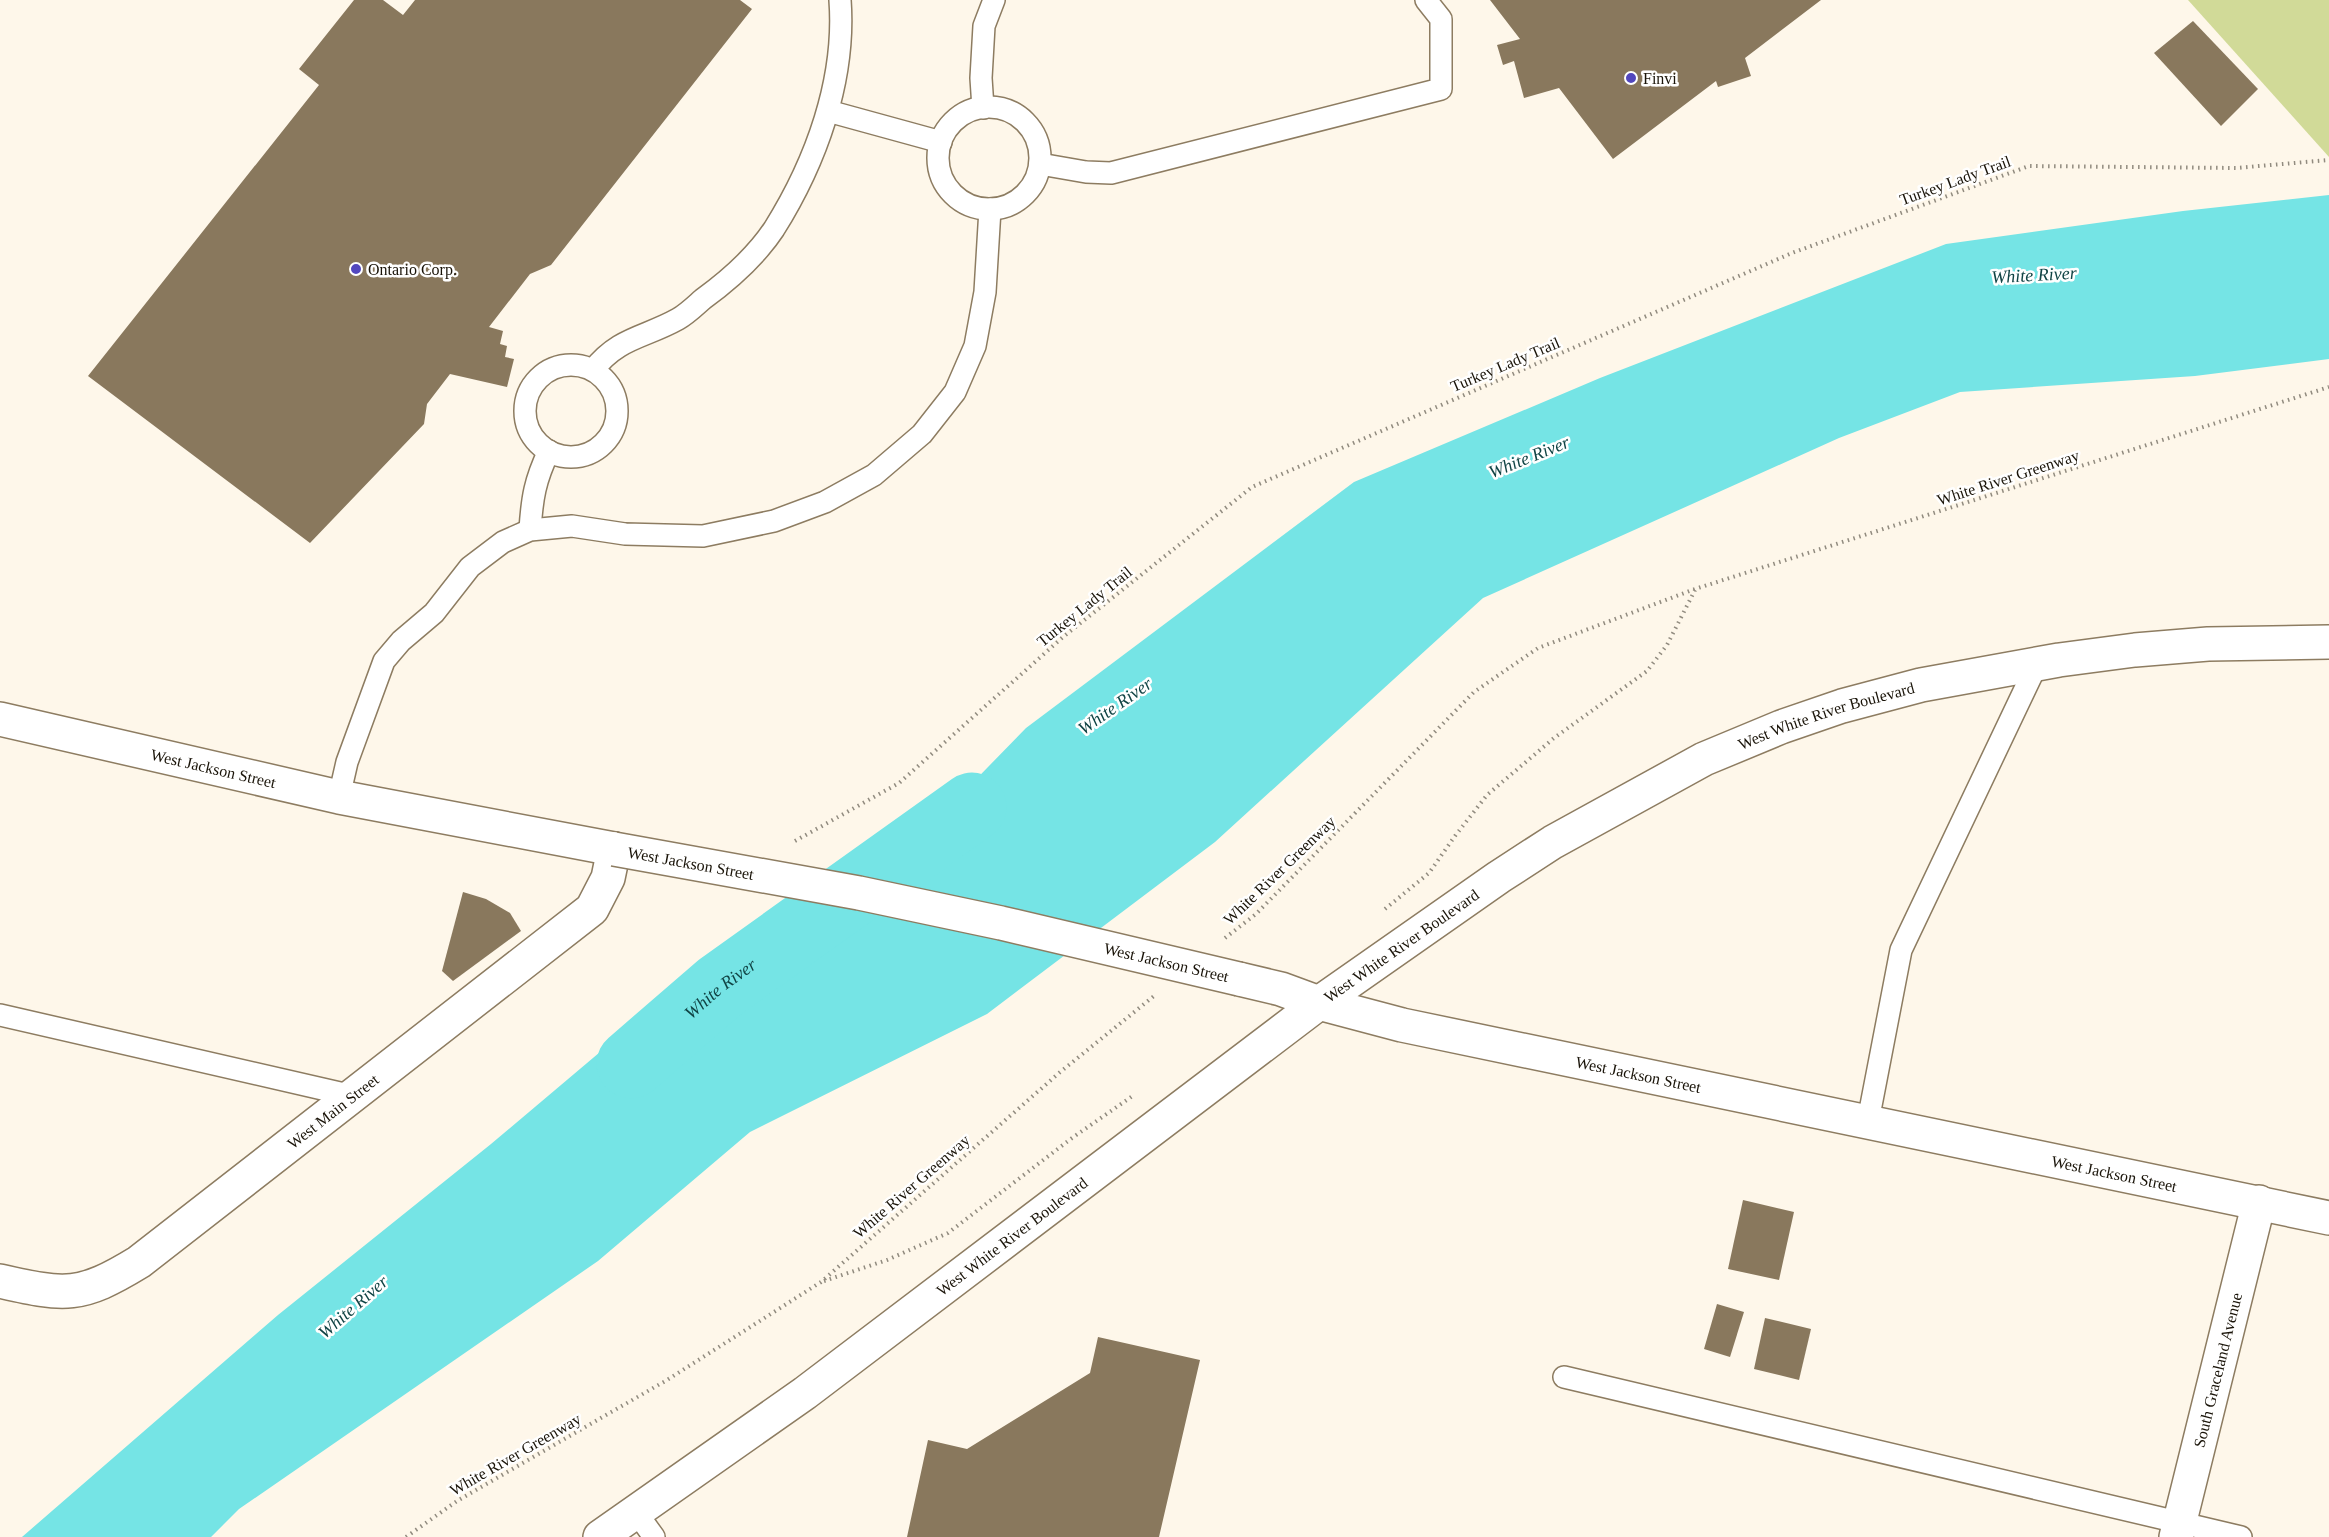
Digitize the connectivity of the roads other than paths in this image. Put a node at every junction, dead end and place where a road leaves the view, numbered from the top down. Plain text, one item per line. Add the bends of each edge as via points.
1 (840, 0) edge
2 (994, 0) edge
3 (1426, 0) edge
4 (983, 108) junction
5 (828, 111) junction
6 (941, 142) junction
7 (1040, 164) junction
8 (990, 209) junction
9 (593, 370) junction
10 (549, 451) junction
11 (530, 530) junction
12 (2329, 642) edge
13 (2037, 664) junction
14 (0, 719) edge
15 (339, 798) junction
16 (614, 849) junction
17 (1319, 1003) junction
18 (0, 1015) edge
19 (353, 1096) junction
20 (1868, 1121) junction
21 (2259, 1202) junction
22 (2329, 1218) edge
23 (0, 1281) edge
24 (1564, 1377) dead end
25 (645, 1524) edge
26 (2178, 1530) edge
27 (600, 1537) edge
28 (2241, 1537) edge

1 - 5 lane via 842,26
2 - 4 lane via 984,26
3 - 7 lane via 1441,20 1441,89 1111,173
4 - 6 lane via 966,112 952,122
4 - 7 lane via 997,107 1026,122 1040,150
5 - 6 lane
5 - 9 lane via 801,179 773,230 730,279 678,319 623,343 604,356
6 - 8 lane via 938,166 948,188 966,204
7 - 8 lane via 1036,181 1026,195 1013,204
8 - 11 lane via 985,292 975,346 955,392 922,434 874,475 825,502 774,521 703,536 625,534 572,526
9 - 10 lane via 578,365 562,366 535,382 525,412 533,435
9 - 10 lane via 606,380 614,394 617,409 608,439 581,456
10 - 11 lane via 537,476
11 - 15 lane via 503,542 470,567 434,613 384,661 347,762
12 - 13 street, West White River Boulevard via 2208,644
13 - 17 street, West White River Boulevard via 1921,685 1842,706 1704,759 1544,847
13 - 20 lane via 1901,950
14 - 15 street, West Jackson Street
15 - 16 street, West Jackson Street
16 - 17 street, West Jackson Street, bridge via 1001,923 1281,989
16 - 19 street, West Main Street via 608,878 592,909
17 - 20 street, West Jackson Street via 1402,1025
17 - 25 street, West White River Boulevard via 805,1393
18 - 19 lane
19 - 23 street, West Main Street via 139,1262 114,1277 71,1292 43,1291
20 - 21 street, West Jackson Street
21 - 22 street, West Jackson Street
21 - 26 street, South Graceland Avenue
24 - 26 lane
25 - 27 street, West White River Boulevard
26 - 28 lane

